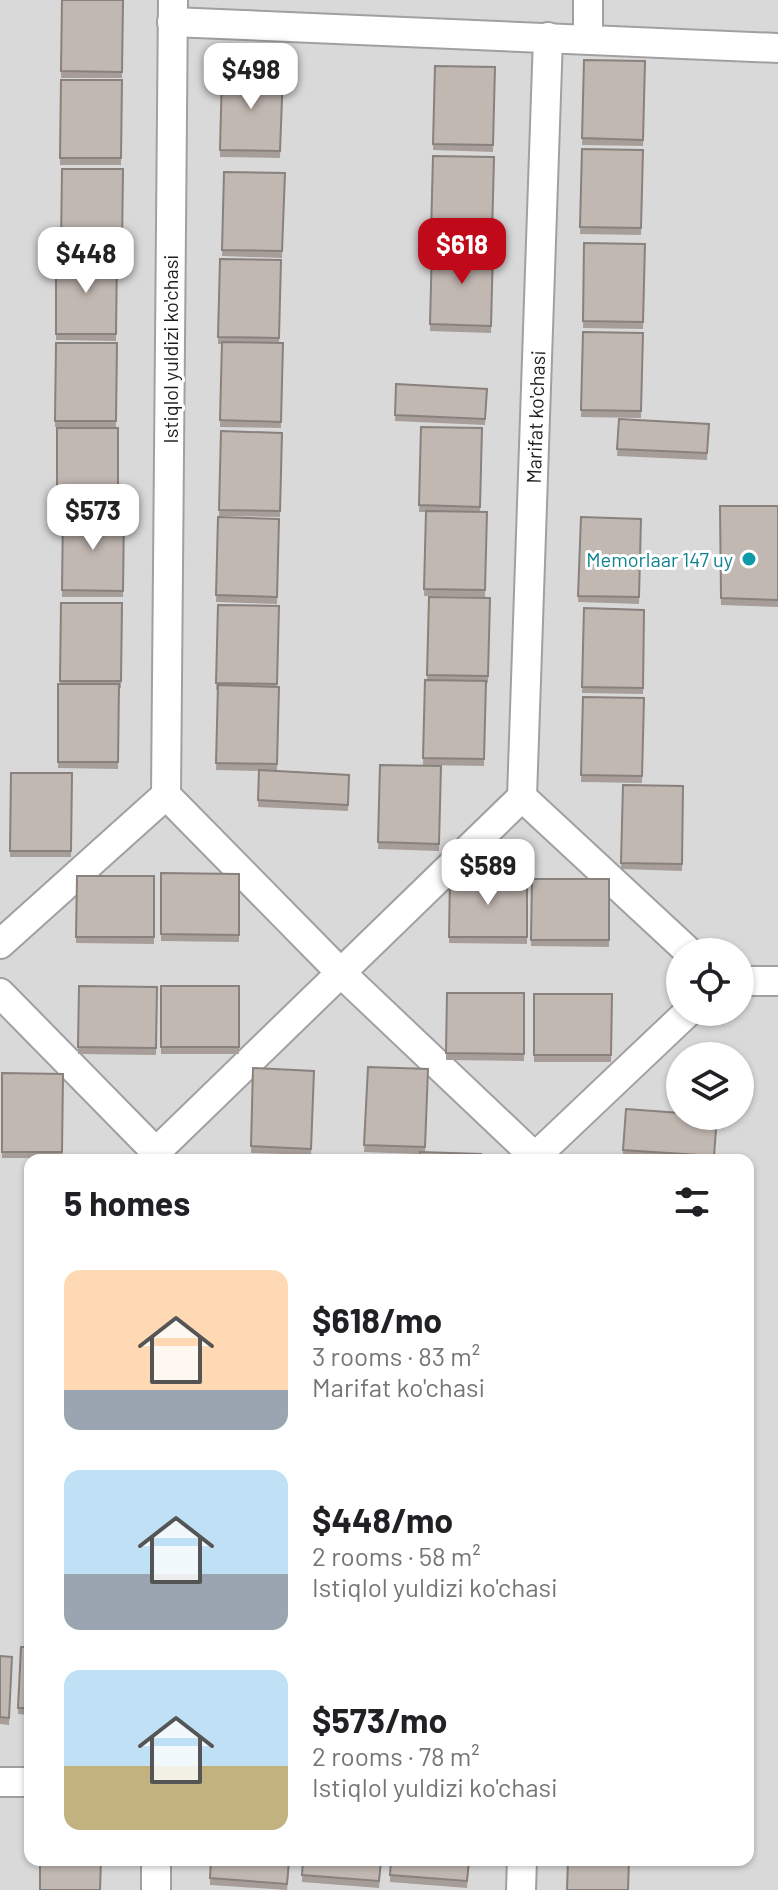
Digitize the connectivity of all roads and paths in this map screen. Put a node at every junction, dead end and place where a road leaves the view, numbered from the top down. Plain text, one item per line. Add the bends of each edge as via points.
1 (588, 0) edge
2 (172, 11) edge
3 (548, 37) junction
4 (588, 39) junction
5 (778, 48) edge
6 (166, 795) junction
7 (522, 797) junction
8 (674, 938) edge
9 (0, 944) edge
10 (340, 972) junction
11 (754, 981) edge
12 (778, 981) edge
13 (0, 993) edge
14 (673, 1026) edge
15 (154, 1154) edge
16 (158, 1154) edge
17 (530, 1154) edge
18 (540, 1154) edge
19 (0, 1782) edge
20 (24, 1782) edge
21 (156, 1866) edge
22 (522, 1866) edge
23 (156, 1890) edge
24 (521, 1890) edge

1 - 4 street
2 - 3 street
2 - 6 street, Istiqlol yuldizi ko'chasi
3 - 4 street
3 - 7 street, Marifat ko'chasi
4 - 5 street
6 - 9 street
6 - 10 street
7 - 8 street
7 - 10 street
10 - 16 street
10 - 17 street
11 - 12 street
13 - 15 street
14 - 18 street
19 - 20 street
21 - 23 street
22 - 24 street

